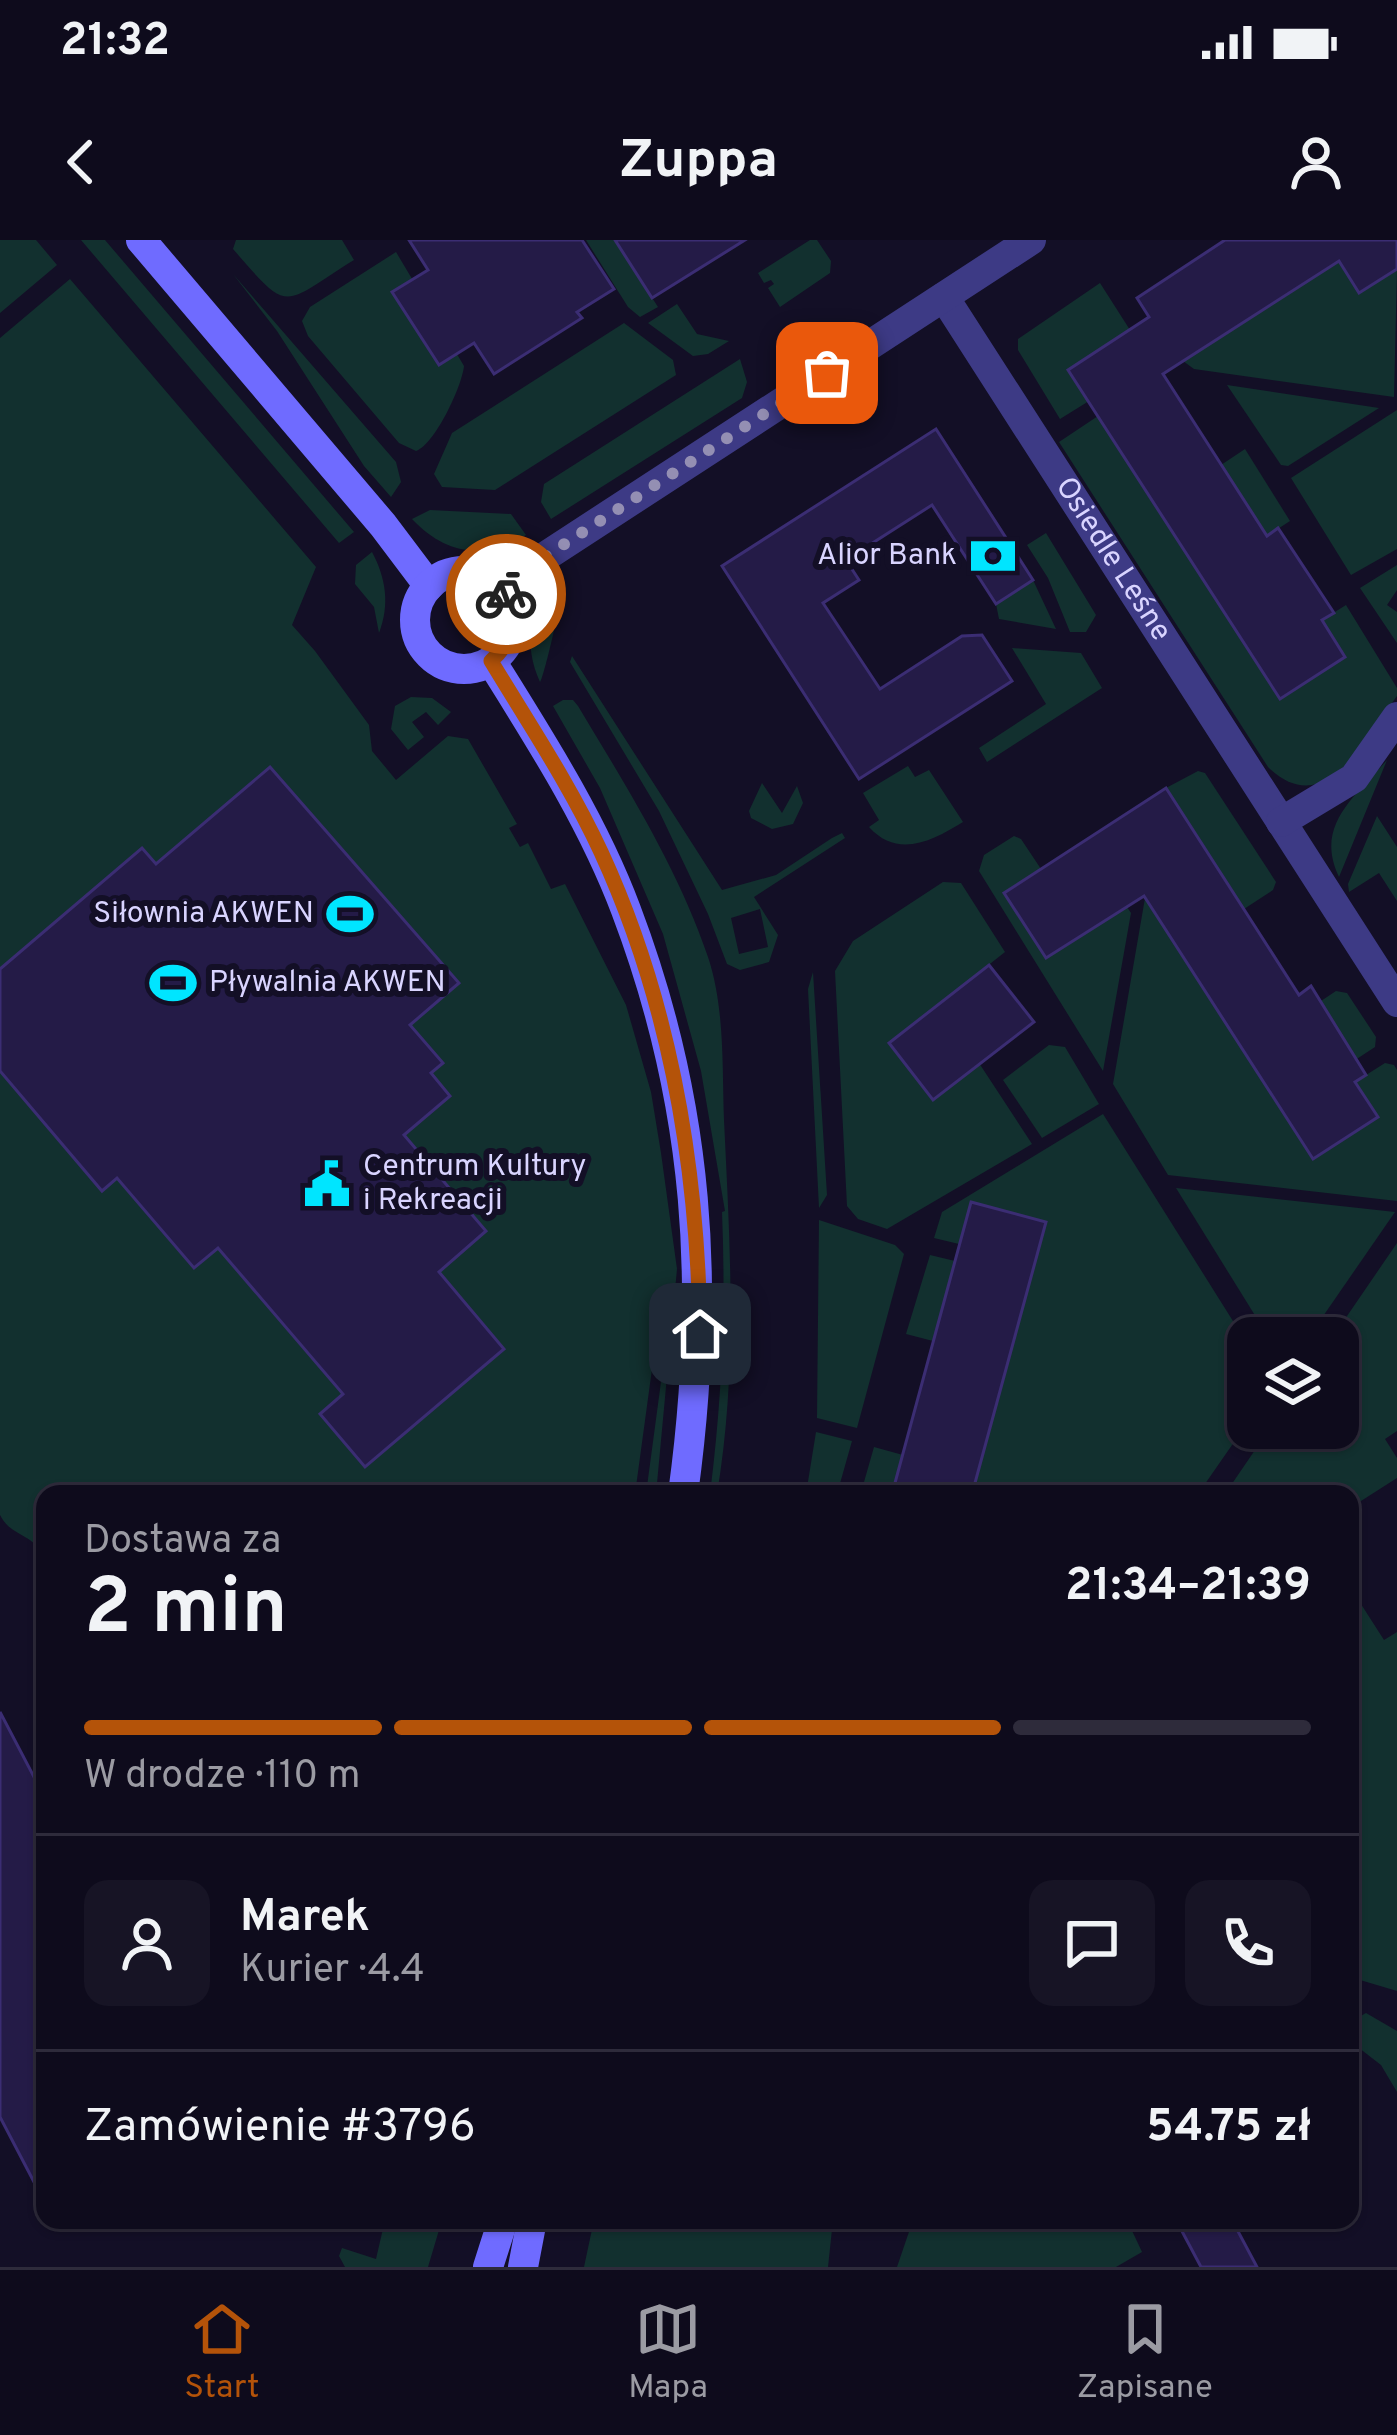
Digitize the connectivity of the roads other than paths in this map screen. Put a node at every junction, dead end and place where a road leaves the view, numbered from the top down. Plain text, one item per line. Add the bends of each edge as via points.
1 (141, 240) edge
2 (1031, 240) edge
3 (944, 298) junction
4 (429, 586) junction
5 (500, 586) junction
6 (491, 661) junction
7 (1397, 718) edge
8 (1281, 822) junction
9 (1397, 1002) edge
10 (684, 1485) edge
11 (500, 2229) edge
12 (530, 2229) edge
13 (488, 2267) edge
14 (524, 2267) edge

1 - 4 street
2 - 3 street
3 - 5 street
3 - 8 street, Osiedle Leśne
4 - 5 street via 459,571
4 - 6 street via 415,622 428,654 455,669
5 - 6 street via 514,622
6 - 10 street via 599,848 671,1058 699,1266
7 - 8 street via 1354,778
8 - 9 street, Osiedle Leśne
11 - 13 street
12 - 14 street

